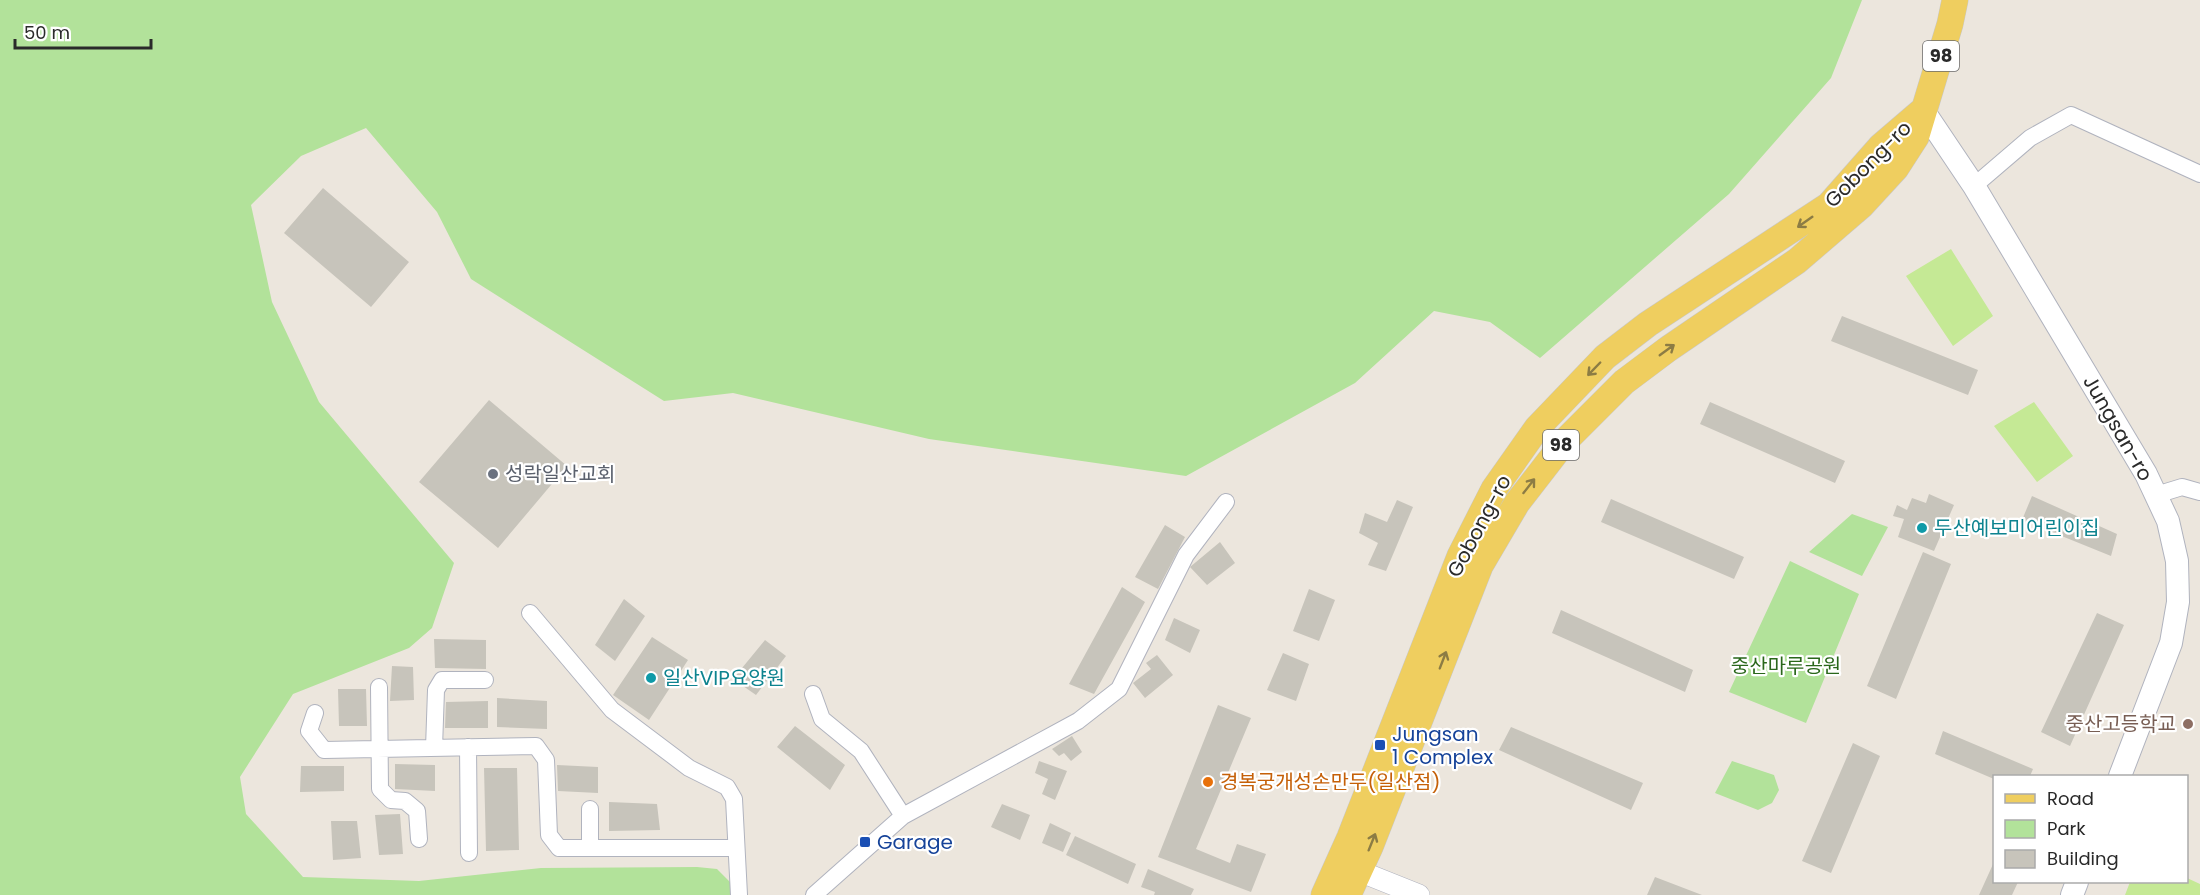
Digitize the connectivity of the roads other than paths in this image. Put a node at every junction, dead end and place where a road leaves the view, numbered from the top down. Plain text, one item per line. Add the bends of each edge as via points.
1 (1955, 0) edge
2 (1923, 110) junction
3 (2200, 174) edge
4 (1974, 186) junction
5 (2200, 492) edge
6 (2156, 495) junction
7 (1226, 502) dead end
8 (530, 613) dead end
9 (485, 680) dead end
10 (379, 687) dead end
11 (813, 694) dead end
12 (315, 713) dead end
13 (468, 747) junction
14 (434, 748) junction
15 (380, 749) junction
16 (2121, 775) edge
17 (590, 809) dead end
18 (903, 816) junction
19 (418, 839) dead end
20 (590, 848) junction
21 (736, 848) junction
22 (469, 853) dead end
23 (1348, 867) junction
24 (739, 895) edge
25 (814, 895) edge
26 (1323, 895) edge
27 (1348, 895) edge
28 (1419, 895) edge

1 - 2 main road, Gobong-ro / 98
2 - 4 main road, Jungsan-ro
2 - 23 main road, Gobong-ro / 98 via 1881,146 1829,205 1647,324 1605,357 1538,428 1494,489 1460,556
3 - 4 street via 2071,115 2030,138
4 - 6 main road, Jungsan-ro
5 - 6 street via 2182,487
6 - 16 main road, Jungsan-ro via 2168,521 2177,561 2178,602 2171,644
7 - 18 street via 1186,555 1119,689 1078,721
8 - 21 street via 612,710 689,768 727,787 734,800
9 - 14 street via 442,680 436,690
10 - 15 street
11 - 18 street via 822,719 861,751
12 - 15 street via 309,731 324,750
13 - 14 street
13 - 20 street via 536,746 546,760 549,835 559,848
13 - 22 street
14 - 15 street
15 - 19 street via 380,789 391,800 405,801 417,811
17 - 20 street
18 - 25 street
20 - 21 street
21 - 24 street
23 - 26 main road, Gobong-ro / 98
23 - 27 main road, Gobong-ro / 98
23 - 28 street

